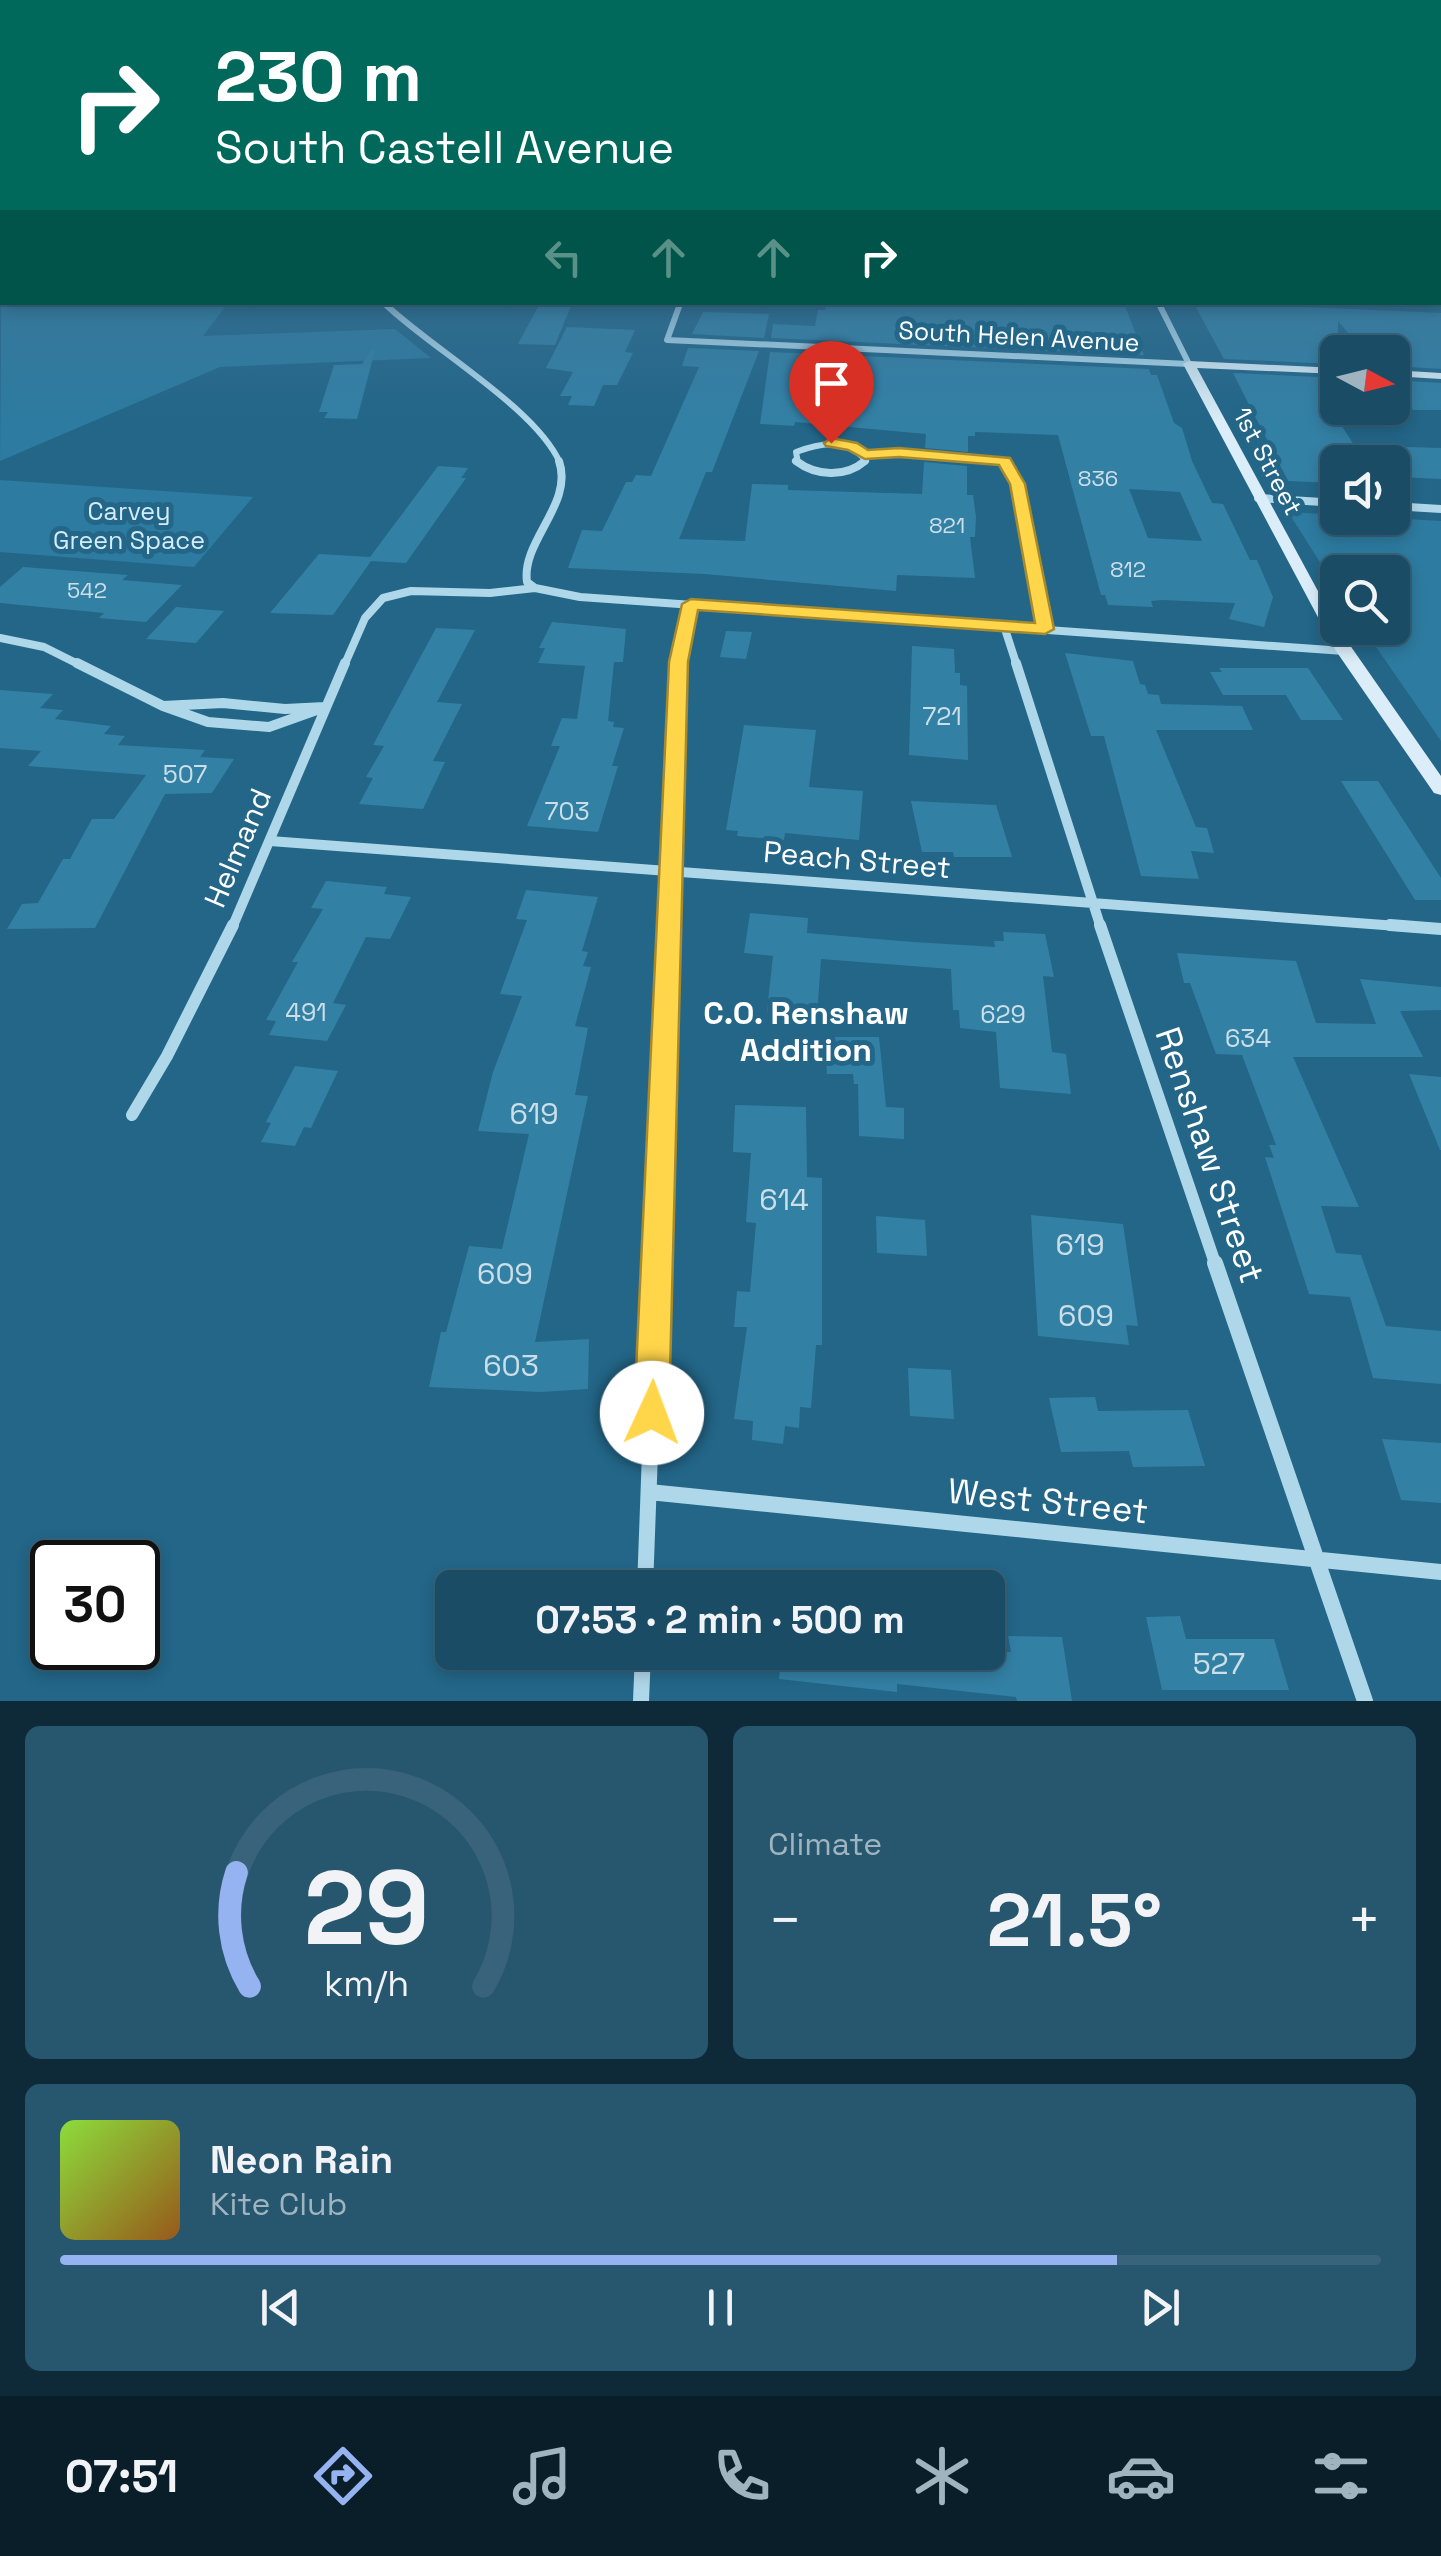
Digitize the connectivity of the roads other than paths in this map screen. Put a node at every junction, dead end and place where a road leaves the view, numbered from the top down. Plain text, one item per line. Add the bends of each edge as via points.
1 (387, 305) edge
2 (680, 305) edge
3 (1160, 305) edge
4 (1189, 364) junction
5 (1320, 370) edge
6 (1410, 374) edge
7 (1441, 376) edge
8 (865, 455) junction
9 (1258, 498) junction
10 (1320, 502) edge
11 (1410, 507) edge
12 (1441, 509) edge
13 (534, 588) junction
14 (691, 604) junction
15 (1004, 626) junction
16 (1045, 629) junction
17 (0, 638) edge
18 (1344, 652) junction
19 (162, 706) junction
20 (325, 707) junction
21 (1441, 789) edge
22 (270, 841) junction
23 (671, 870) junction
24 (1093, 903) junction
25 (1441, 929) edge
26 (132, 1116) dead end
27 (649, 1492) junction
28 (1317, 1561) junction
29 (646, 1570) edge
30 (1441, 1572) edge
31 (642, 1670) edge
32 (641, 1701) edge
33 (1365, 1701) edge

1 - 13 street via 542,432 559,456 561,479 525,568
2 - 4 street, South Helen Avenue via 666,340
3 - 4 street, 1st Street
4 - 5 street
4 - 9 street, 1st Street
6 - 7 street
8 - 8 street via 852,446 820,443 794,457 802,467 836,473 864,465
8 - 16 street via 1004,461 1017,484
9 - 10 street
9 - 18 street, 1st Street
11 - 12 street
13 - 14 street
13 - 20 street, Helmand via 411,591 384,598 365,618
14 - 15 street
14 - 23 street via 678,662
15 - 16 street
15 - 24 street, Renshaw Street
16 - 18 street
17 - 19 street via 44,647
18 - 21 street, 1st Street
19 - 20 street
19 - 20 street via 208,722 270,727
20 - 22 street, Helmand
22 - 23 street, Peach Street
22 - 26 street, Helmand via 166,1062
23 - 24 street, Peach Street
23 - 27 street
24 - 25 street, Peach Street
24 - 28 street, Renshaw Street
27 - 28 street, West Street
27 - 29 street
28 - 30 street, West Street
28 - 33 street, Renshaw Street
31 - 32 street

